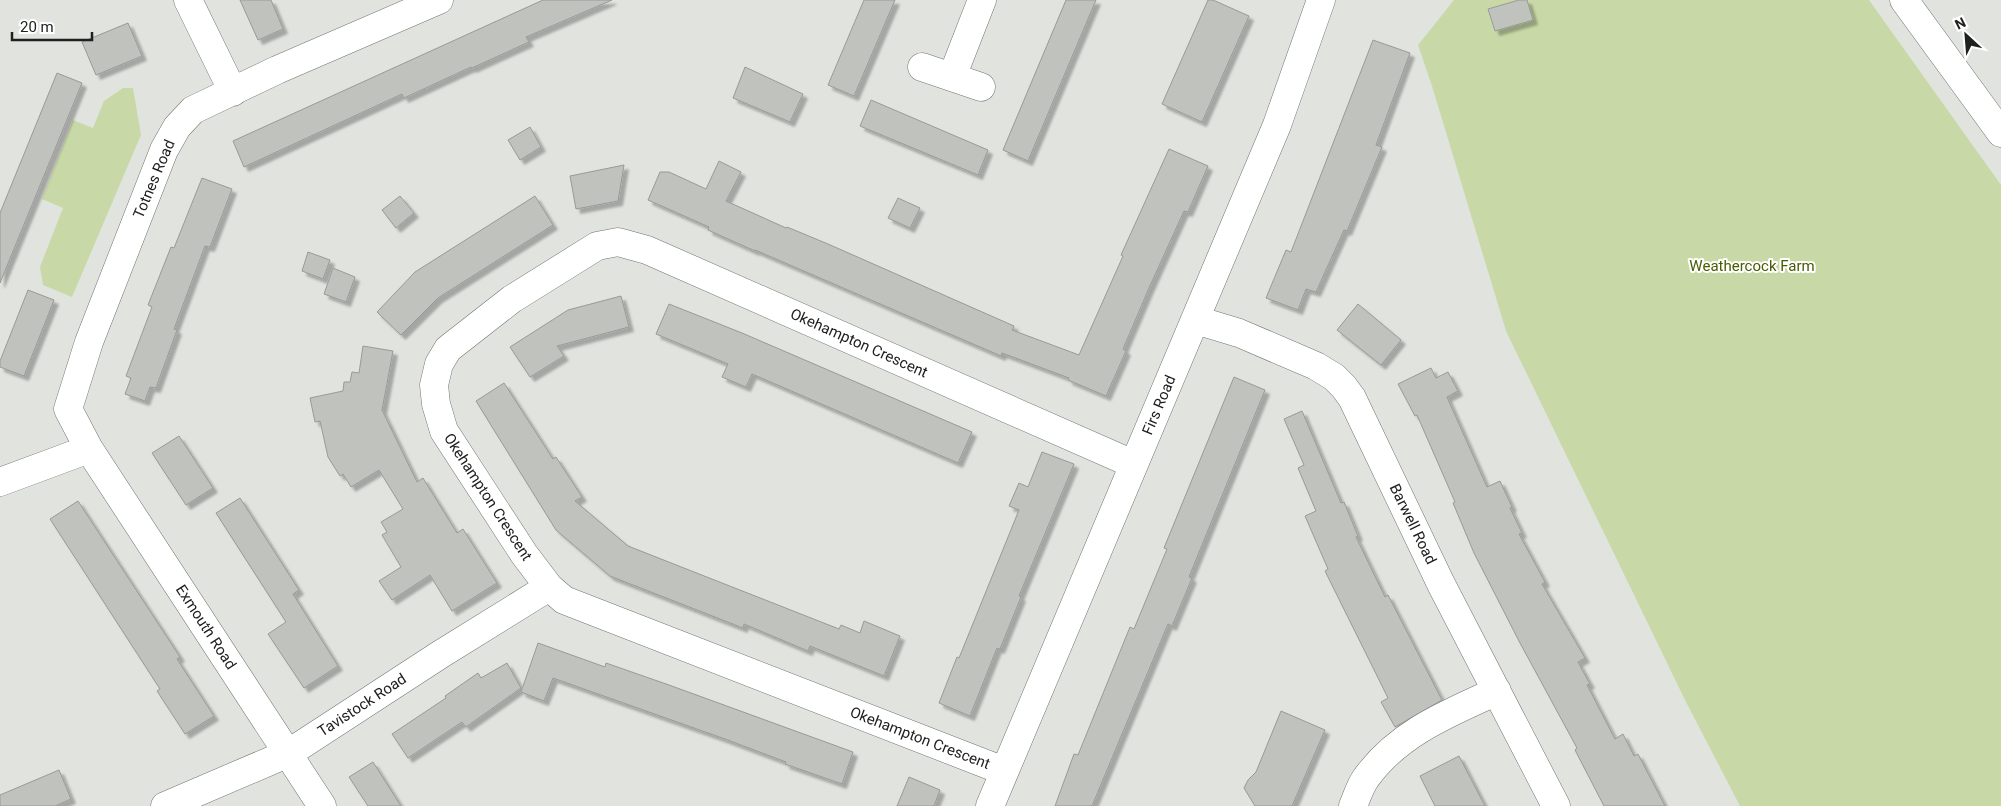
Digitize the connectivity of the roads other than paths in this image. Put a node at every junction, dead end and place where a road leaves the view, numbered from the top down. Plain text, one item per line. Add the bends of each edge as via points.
1 (188, 0) edge
2 (439, 0) edge
3 (982, 0) edge
4 (1321, 0) edge
5 (1904, 0) edge
6 (922, 66) dead end
7 (952, 77) junction
8 (981, 88) dead end
9 (233, 92) junction
10 (2000, 131) edge
11 (1196, 320) junction
12 (89, 449) junction
13 (1133, 464) junction
14 (0, 482) edge
15 (549, 587) junction
16 (1497, 691) junction
17 (288, 754) junction
18 (1004, 771) junction
19 (165, 806) edge
20 (322, 806) edge
21 (990, 806) edge
22 (1353, 806) edge
23 (1556, 806) edge

1 - 9 street
2 - 9 street, Totnes Road
3 - 7 street
4 - 11 street, Firs Road via 1277,125
5 - 10 street
6 - 7 street
7 - 8 street
9 - 12 street, Totnes Road via 193,110 177,127 164,150 89,342 68,409
11 - 13 street, Firs Road
11 - 16 street, Barwell Road via 1239,333 1316,366 1344,387
12 - 14 street
12 - 17 street, Exmouth Road
13 - 15 street, Okehampton Crescent via 647,250 618,242 597,246 512,299 448,349 439,364 434,385 444,431
13 - 18 street, Firs Road
15 - 17 street, Tavistock Road
15 - 18 street, Okehampton Crescent via 564,600
16 - 22 street via 1415,731 1386,753 1364,779
16 - 23 street, Barwell Road
17 - 19 street, Tavistock Road
17 - 20 street, Exmouth Road
18 - 21 street, Firs Road

